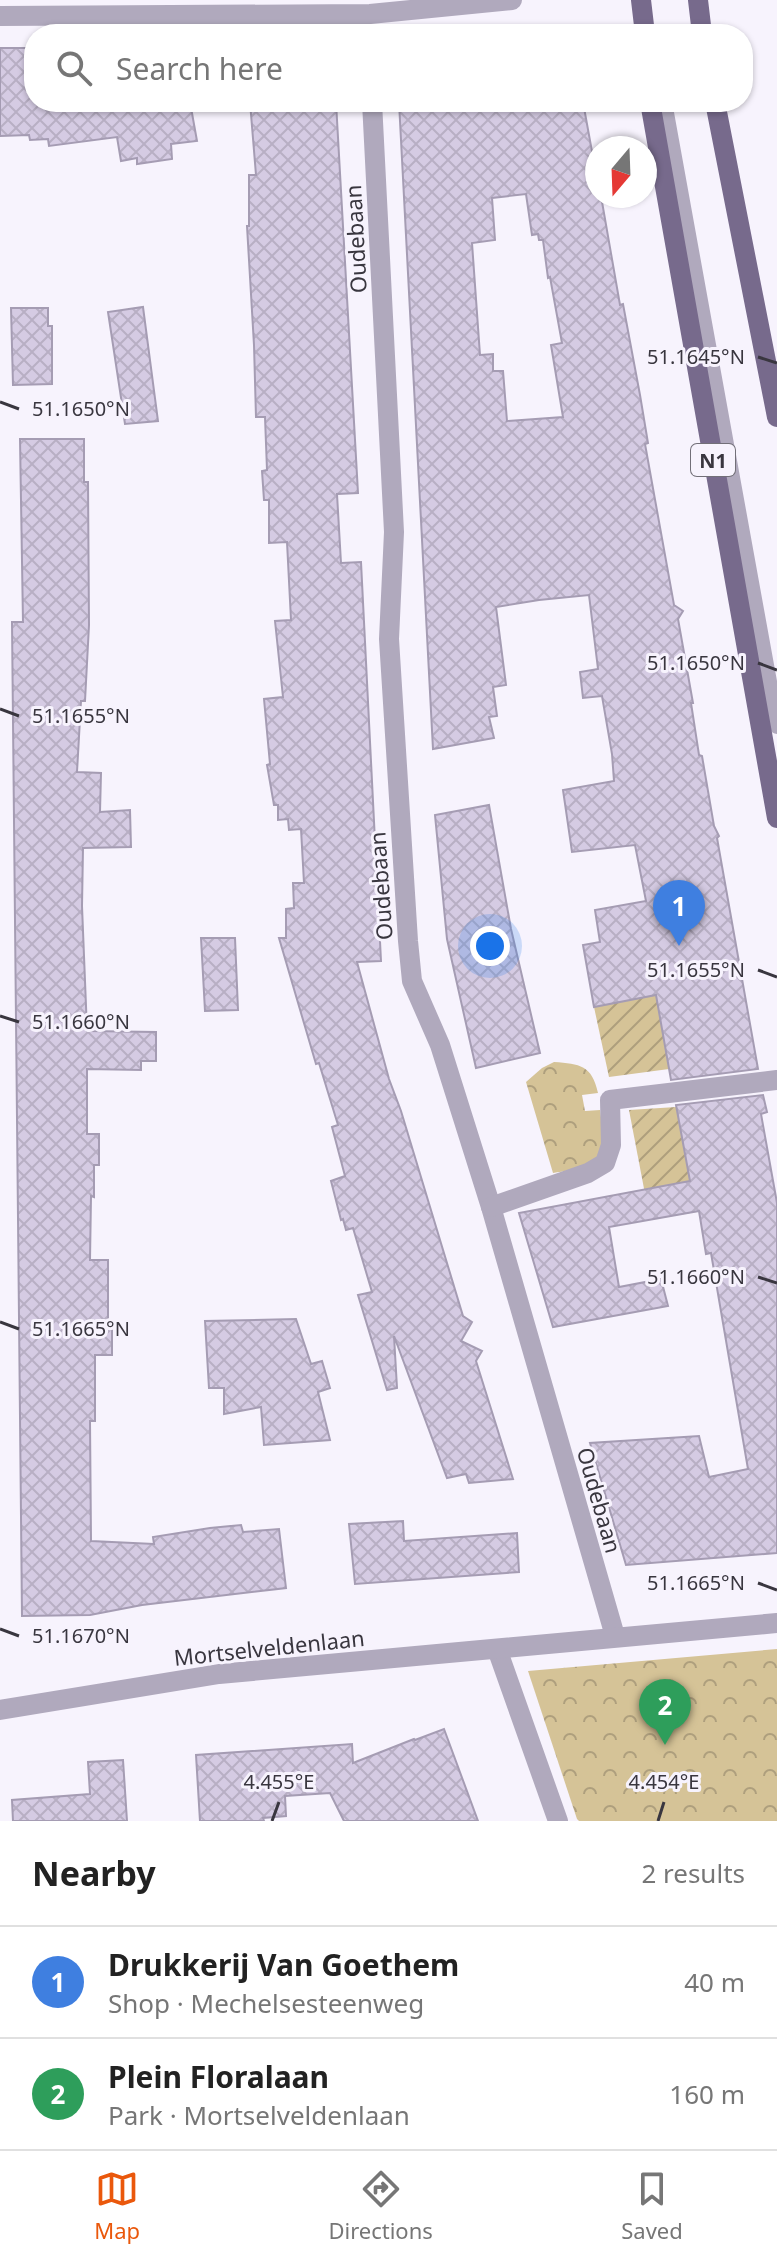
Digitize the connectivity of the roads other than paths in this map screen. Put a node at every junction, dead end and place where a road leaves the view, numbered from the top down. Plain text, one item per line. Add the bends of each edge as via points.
1 (512, 0) edge
2 (641, 0) edge
3 (698, 0) edge
4 (0, 16) edge
5 (369, 16) edge
6 (644, 24) edge
7 (701, 24) edge
8 (373, 112) edge
9 (652, 112) edge
10 (666, 112) edge
11 (717, 112) edge
12 (777, 417) edge
13 (777, 726) edge
14 (777, 818) edge
15 (777, 1080) edge
16 (491, 1207) junction
17 (777, 1623) edge
18 (615, 1636) junction
19 (497, 1649) junction
20 (0, 1710) edge
21 (558, 1821) edge

1 - 5 street
2 - 6 main road
3 - 7 main road
4 - 5 street
8 - 16 street, Oudebaan via 394,532 389,639 412,981 440,1045
9 - 14 main road, N1
10 - 13 lane
11 - 12 main road
15 - 16 street via 610,1100 611,1145 605,1163
16 - 18 street, Oudebaan
17 - 18 street, Mortselveldenlaan
18 - 19 street, Mortselveldenlaan
19 - 20 street, Mortselveldenlaan via 219,1674
19 - 21 street

